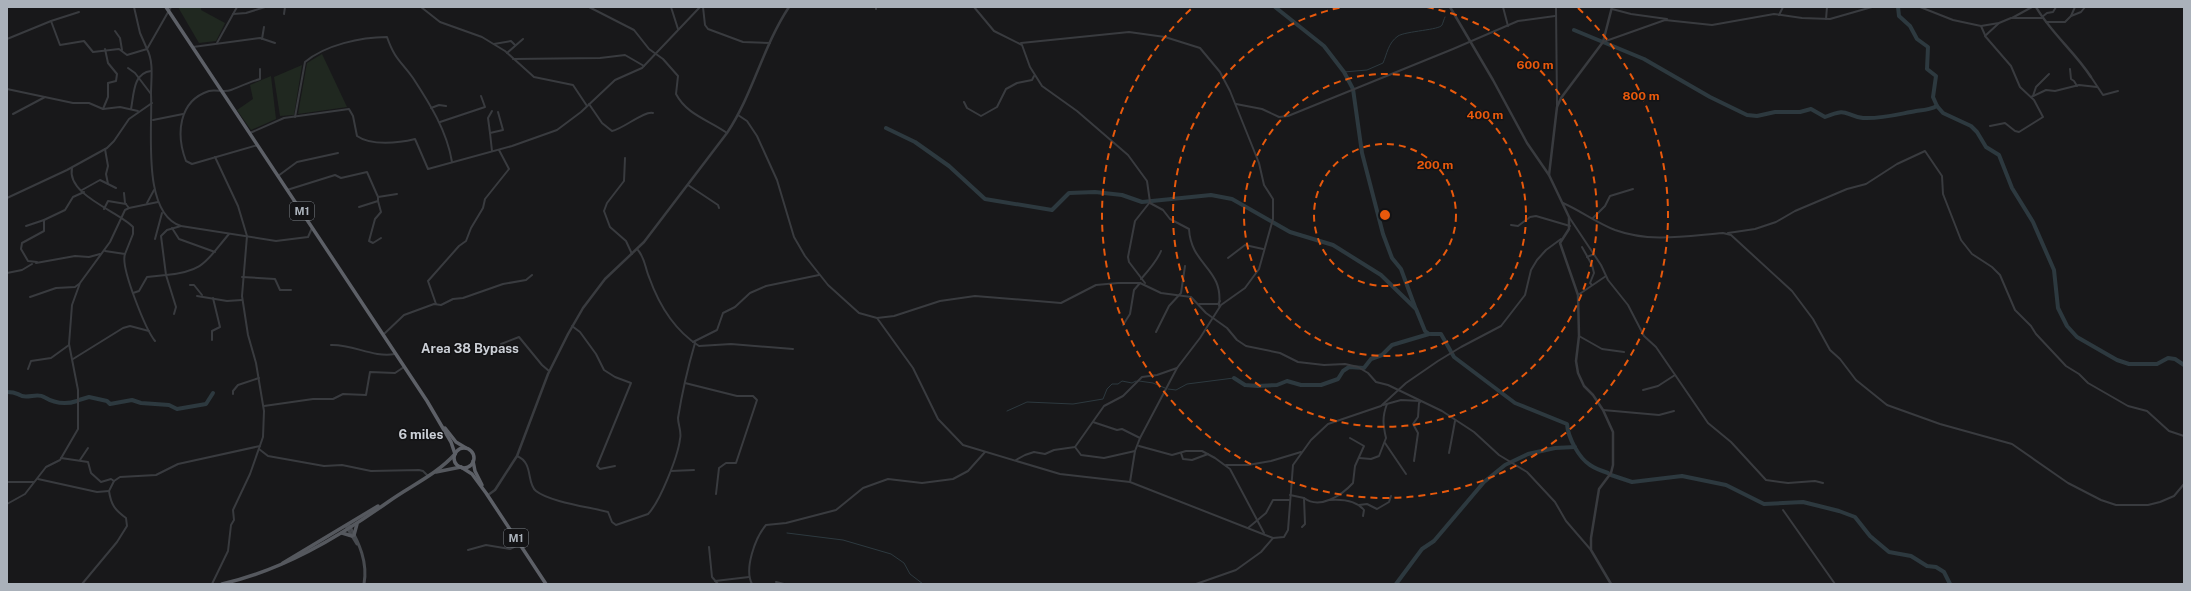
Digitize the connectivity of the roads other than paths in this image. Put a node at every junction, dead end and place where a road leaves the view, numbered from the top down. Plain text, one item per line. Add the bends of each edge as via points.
1 (134, 7) edge
2 (166, 7) edge
3 (237, 7) edge
4 (265, 7) edge
5 (285, 7) edge
6 (421, 7) edge
7 (589, 7) edge
8 (671, 7) edge
9 (702, 7) edge
10 (790, 7) edge
11 (974, 7) edge
12 (1503, 7) edge
13 (1556, 7) edge
14 (1783, 7) edge
15 (1827, 7) edge
16 (1872, 7) edge
17 (1920, 7) edge
18 (2032, 7) edge
19 (2036, 7) edge
20 (2056, 7) edge
21 (2075, 7) edge
22 (2085, 7) edge
23 (1452, 8) edge
24 (1612, 8) edge
25 (170, 9) edge
26 (79, 12) dead end
27 (233, 14) junction
28 (284, 14) dead end
29 (1779, 15) junction
30 (1555, 16) junction
31 (2071, 16) junction
32 (2011, 18) junction
33 (2042, 18) junction
34 (1826, 19) junction
35 (51, 21) junction
36 (1671, 21) junction
37 (2046, 22) junction
38 (1999, 23) junction
39 (1508, 26) junction
40 (1981, 26) junction
41 (264, 27) dead end
42 (678, 29) junction
43 (115, 31) dead end
44 (1985, 36) junction
45 (7, 39) edge
46 (262, 39) junction
47 (523, 39) dead end
48 (1471, 41) junction
49 (1603, 42) junction
50 (217, 43) junction
51 (275, 43) dead end
52 (770, 43) junction
53 (1021, 43) junction
54 (493, 45) junction
55 (515, 45) junction
56 (193, 47) junction
57 (105, 49) junction
58 (147, 49) junction
59 (122, 51) junction
60 (508, 54) junction
61 (655, 55) junction
62 (513, 59) junction
63 (644, 66) junction
64 (128, 68) dead end
65 (260, 69) dead end
66 (2070, 69) dead end
67 (151, 71) junction
68 (2049, 74) dead end
69 (1034, 75) junction
70 (139, 77) junction
71 (2091, 77) joint
72 (2077, 86) junction
73 (2097, 87) junction
74 (7, 88) edge
75 (2118, 91) dead end
76 (223, 92) junction
77 (152, 95) junction
78 (481, 96) dead end
79 (2032, 96) junction
80 (46, 97) junction
81 (964, 102) dead end
82 (152, 103) junction
83 (1236, 104) junction
84 (588, 105) junction
85 (446, 106) dead end
86 (1557, 107) junction
87 (431, 108) junction
88 (103, 109) junction
89 (131, 109) junction
90 (138, 111) junction
91 (492, 111) dead end
92 (498, 112) dead end
93 (653, 113) dead end
94 (13, 114) dead end
95 (184, 114) junction
96 (738, 115) junction
97 (295, 116) junction
98 (153, 120) junction
99 (440, 122) junction
100 (1990, 126) dead end
101 (250, 133) junction
102 (727, 133) junction
103 (490, 134) junction
104 (258, 145) junction
105 (105, 149) junction
106 (499, 150) junction
107 (492, 151) junction
108 (338, 153) dead end
109 (215, 157) junction
110 (624, 158) dead end
111 (452, 162) junction
112 (73, 167) junction
113 (1549, 175) junction
114 (278, 176) junction
115 (108, 185) junction
116 (688, 185) junction
117 (155, 187) junction
118 (116, 188) dead end
119 (1633, 189) dead end
120 (287, 190) junction
121 (83, 191) junction
122 (124, 193) dead end
123 (397, 194) dead end
124 (378, 197) junction
125 (7, 198) edge
126 (378, 201) junction
127 (158, 202) junction
128 (1150, 202) junction
129 (1562, 203) junction
130 (126, 204) junction
131 (146, 204) junction
132 (359, 207) dead end
133 (129, 208) junction
134 (719, 208) dead end
135 (104, 209) junction
136 (162, 212) junction
137 (122, 217) junction
138 (1570, 217) junction
139 (1593, 218) junction
140 (44, 220) junction
141 (1511, 225) dead end
142 (26, 226) dead end
143 (181, 226) junction
144 (1570, 226) junction
145 (172, 228) junction
146 (312, 228) junction
147 (229, 234) junction
148 (1727, 234) junction
149 (247, 236) junction
150 (380, 238) dead end
151 (155, 239) dead end
152 (1561, 239) junction
153 (1582, 247) dead end
154 (637, 249) junction
155 (1263, 249) junction
156 (104, 250) junction
157 (1161, 251) dead end
158 (215, 252) junction
159 (101, 254) junction
160 (125, 254) junction
161 (632, 254) junction
162 (1594, 254) junction
163 (1587, 257) junction
164 (1228, 258) dead end
165 (37, 262) junction
166 (1185, 266) dead end
167 (7, 273) edge
168 (166, 274) junction
169 (532, 275) dead end
170 (819, 275) junction
171 (1606, 276) junction
172 (242, 277) junction
173 (1141, 279) junction
174 (80, 283) junction
175 (1140, 283) junction
176 (1146, 284) junction
177 (190, 285) dead end
178 (1592, 285) junction
179 (291, 290) dead end
180 (133, 293) junction
181 (1179, 295) junction
182 (1578, 295) junction
183 (197, 296) dead end
184 (203, 296) junction
185 (30, 297) dead end
186 (213, 298) junction
187 (242, 300) junction
188 (1220, 300) junction
189 (436, 304) junction
190 (1199, 304) junction
191 (1219, 307) junction
192 (174, 314) dead end
193 (877, 318) junction
194 (1213, 318) junction
195 (1122, 325) dead end
196 (572, 326) junction
197 (150, 331) junction
198 (1156, 332) dead end
199 (383, 335) junction
200 (1580, 336) junction
201 (212, 340) dead end
202 (155, 341) dead end
203 (694, 342) junction
204 (69, 344) junction
205 (501, 344) dead end
206 (331, 345) dead end
207 (793, 349) dead end
208 (1624, 352) dead end
209 (395, 354) junction
210 (73, 359) junction
211 (404, 367) junction
212 (1177, 368) junction
213 (28, 369) dead end
214 (549, 371) junction
215 (1675, 375) junction
216 (259, 378) junction
217 (685, 383) junction
218 (1398, 389) junction
219 (1643, 390) dead end
220 (233, 394) dead end
221 (1421, 401) junction
222 (1387, 404) junction
223 (264, 406) junction
224 (1381, 406) junction
225 (1604, 410) junction
226 (1674, 411) dead end
227 (436, 416) junction
228 (1455, 421) junction
229 (1093, 422) junction
230 (2184, 436) edge
231 (1140, 438) junction
232 (1350, 438) dead end
233 (1385, 443) junction
234 (260, 446) junction
235 (1139, 446) junction
236 (1075, 447) junction
237 (88, 448) dead end
238 (259, 449) junction
239 (467, 449) junction
240 (1135, 451) junction
241 (985, 452) junction
242 (1301, 452) junction
243 (1181, 453) junction
244 (1448, 453) dead end
245 (455, 454) junction
246 (1208, 454) junction
247 (518, 456) junction
248 (61, 458) junction
249 (1358, 458) junction
250 (80, 460) junction
251 (473, 460) junction
252 (1015, 461) junction
253 (1414, 461) dead end
254 (1224, 465) junction
255 (615, 466) dead end
256 (461, 467) junction
257 (694, 470) dead end
258 (671, 471) junction
259 (1406, 474) dead end
260 (429, 475) junction
261 (37, 479) junction
262 (114, 481) junction
263 (7, 482) edge
264 (34, 482) junction
265 (1130, 482) junction
266 (1823, 483) dead end
267 (2184, 484) edge
268 (109, 491) junction
269 (487, 494) junction
270 (716, 494) dead end
271 (1290, 495) junction
272 (1391, 496) dead end
273 (1304, 498) junction
274 (1289, 500) junction
275 (1328, 500) junction
276 (387, 502) junction
277 (7, 504) edge
278 (1358, 505) junction
279 (1783, 510) dead end
280 (1363, 516) dead end
281 (363, 519) junction
282 (1257, 519) junction
283 (348, 527) junction
284 (1302, 527) dead end
285 (1248, 528) junction
286 (339, 534) junction
287 (1266, 534) junction
288 (353, 535) junction
289 (1273, 538) junction
290 (520, 544) junction
291 (709, 547) dead end
292 (468, 550) dead end
293 (1591, 550) junction
294 (283, 563) junction
295 (749, 577) junction
296 (715, 581) junction
297 (776, 582) dead end
298 (82, 584) edge
299 (212, 584) edge
300 (222, 584) edge
301 (364, 584) edge
302 (546, 584) edge
303 (718, 584) edge
304 (752, 584) edge
305 (784, 584) edge
306 (1196, 584) edge
307 (1611, 584) edge
308 (1835, 584) edge

1 - 58 street
2 - 25 highway, M1
3 - 27 street
4 - 27 street
5 - 28 street
6 - 54 street via 440,22 476,34
7 - 61 street via 634,30
8 - 42 street
9 - 42 street
9 - 52 street via 708,29 742,42
10 - 52 street
11 - 53 street via 994,32
12 - 39 street
13 - 30 street
14 - 29 street
15 - 34 street
16 - 34 street
17 - 40 street via 1953,20
18 - 32 street
19 - 33 street
20 - 33 street via 2053,12
21 - 31 street
22 - 31 street via 2081,12
23 - 48 street
24 - 36 street
24 - 49 street
25 - 56 highway, M1
25 - 58 street
26 - 35 street
27 - 50 street
29 - 34 street
29 - 36 street via 1764,15 1712,25
30 - 39 street via 1523,19
30 - 86 street
31 - 37 street via 2066,22
32 - 33 street
32 - 38 street
33 - 37 street
35 - 45 street
35 - 57 street via 60,45 81,41 87,43 93,52
36 - 49 street via 1660,21 1626,36
37 - 71 street via 2076,55
38 - 40 street
38 - 44 street
39 - 48 street
40 - 44 street
41 - 46 street
42 - 61 street
43 - 59 street via 120,38
44 - 79 street via 2013,69 2020,87
46 - 50 street
46 - 51 street
47 - 55 street
48 - 83 street via 1288,116 1279,117
48 - 113 street via 1527,142
49 - 86 street
50 - 56 street
52 - 96 street
53 - 69 street
53 - 83 street via 1113,32 1137,32 1172,39 1205,52 1224,79
54 - 55 street via 506,41 511,41
54 - 60 street
55 - 60 street
56 - 76 highway, M1
57 - 59 street
57 - 88 street via 108,63 117,74 116,81 108,83 108,97
58 - 59 street via 127,55
58 - 67 street
60 - 62 street
61 - 63 street
61 - 102 street via 663,59 678,76 676,94 684,105 697,117
62 - 63 street via 600,58 625,55
62 - 84 street via 534,77 573,85
63 - 84 street via 615,80
64 - 70 street
65 - 76 street via 260,79
66 - 72 street via 2070,79
67 - 70 street via 144,72
67 - 77 street
68 - 79 street via 2036,87
69 - 81 street via 1032,80 1017,83 1006,89 997,106 981,116 967,108
69 - 128 street via 1047,90 1077,111 1128,155 1148,180
70 - 77 street
70 - 89 street via 136,80
71 - 73 street
72 - 73 street
72 - 79 street via 2043,91
73 - 75 street via 2103,95
74 - 80 street
76 - 95 street via 210,91 195,98
76 - 101 highway, M1
77 - 82 street
78 - 99 street via 485,107
79 - 100 street via 2043,116 2042,119 2019,132 2005,123
80 - 88 street via 73,103 89,103
80 - 94 street
82 - 90 street
82 - 98 street
83 - 155 street via 1259,163 1264,185 1273,199 1273,219
84 - 93 street via 612,131 628,126 647,113
84 - 106 street via 552,132
85 - 87 street
86 - 113 street
87 - 97 street via 394,55 387,37 375,37 333,45 305,62
87 - 99 street
88 - 89 street
89 - 90 street
90 - 105 street
91 - 103 street via 488,118
92 - 103 street via 502,130
95 - 98 street
95 - 109 street via 181,138 186,161 192,164
96 - 102 street
96 - 170 street via 747,121 757,136 777,180 794,237
97 - 101 street
97 - 111 street via 349,109 353,116 355,132 360,139 380,142 415,139 428,168
98 - 117 street via 151,163
99 - 111 street via 450,148
101 - 104 highway, M1
102 - 116 street
103 - 107 street
104 - 109 street
104 - 114 highway, M1
105 - 112 street
105 - 115 street
106 - 107 street
106 - 189 street via 509,169 485,199 466,241 458,246 428,281
107 - 111 street
108 - 114 street via 297,162
109 - 149 street via 236,201
110 - 161 street via 624,181 604,211 610,227 626,241
112 - 121 street via 72,175
112 - 125 street
113 - 129 street
114 - 120 highway, M1
115 - 118 street
115 - 121 street via 100,180
116 - 134 street
116 - 154 street
117 - 127 street
117 - 131 street
119 - 139 street via 1610,196 1606,206
120 - 124 street via 335,174 341,178 367,172
120 - 146 highway, M1
121 - 135 street
121 - 140 street via 73,198 65,210
122 - 130 street
123 - 124 street
124 - 126 street
126 - 132 street
126 - 150 street via 381,212 374,222 369,242 373,243
127 - 131 street
127 - 136 street
128 - 173 street via 1135,221 1129,248 1129,262
128 - 188 street via 1163,210 1170,219 1189,228 1190,242 1218,281
129 - 138 street
129 - 139 street
130 - 133 street
130 - 135 street via 108,201
131 - 133 street
133 - 137 street
135 - 137 street
136 - 143 street via 172,222
136 - 151 street
137 - 156 street via 117,231
137 - 160 street via 134,229
138 - 144 street
138 - 162 street
139 - 148 street via 1615,230 1645,237 1662,239
140 - 142 street
140 - 165 street via 44,231 31,236 21,245 28,262
141 - 144 street via 1518,226 1530,217 1536,216
143 - 145 street
143 - 147 street
144 - 152 street
145 - 158 street via 179,239
145 - 168 street via 161,236
146 - 149 street via 308,238 276,241
146 - 199 highway, M1
147 - 149 street
147 - 158 street
148 - 230 street via 1776,222 1794,211 1866,184 1897,164 1925,152 1942,176 1943,194 1961,240 1972,254 2000,275 2015,310 2036,334 2066,366 2088,383 2128,406 2147,411 2169,431
148 - 267 street via 1758,258 1792,291 1830,350 1856,380 1887,405 1940,424 2012,444 2068,483 2116,505 2148,505 2160,502 2174,496
149 - 172 street
152 - 182 street via 1562,251
152 - 218 street via 1537,260 1531,270 1525,295 1506,322 1454,351
153 - 163 street
154 - 161 street
154 - 203 street via 642,255 651,283 667,316
155 - 164 street via 1245,244
155 - 191 street via 1258,269 1247,285
156 - 159 street
156 - 160 street
157 - 173 street
158 - 168 street via 198,268
159 - 165 street
159 - 174 street
160 - 180 street via 124,267
161 - 196 street via 605,279
162 - 163 street
162 - 171 street
163 - 178 street via 1594,273 1590,283
165 - 167 street via 22,270
166 - 181 street
168 - 180 street via 147,277 139,291
168 - 192 street via 176,307
169 - 189 street via 526,280 504,284 441,305
170 - 193 street via 854,311
170 - 203 street via 773,284 752,292 735,307 723,313 717,330
171 - 178 street
171 - 215 street via 1630,308 1644,336 1656,347
172 - 179 street via 275,279 280,290
172 - 187 street
173 - 176 street
174 - 185 street via 75,287 56,288
174 - 204 street via 70,311
175 - 176 street
175 - 193 street via 1096,285 1061,302 975,296 940,301 902,314
175 - 195 street via 1134,290 1130,314
176 - 181 street via 1161,293
177 - 184 street via 194,285
178 - 182 street
180 - 197 street
181 - 190 street via 1191,297
181 - 198 street via 1169,306
182 - 200 street
183 - 184 street
184 - 186 street
186 - 187 street
186 - 201 street via 220,327 212,331
187 - 216 street
188 - 190 street via 1218,304
188 - 191 street
189 - 199 street via 404,315
190 - 194 street
191 - 194 street
193 - 241 street via 913,368 938,419 963,445
194 - 212 street
194 - 218 street via 1227,328 1237,340 1251,348 1280,353 1304,363 1351,365 1364,370 1376,382
196 - 214 street
196 - 255 street via 580,332 604,370 631,383 597,466 600,469
197 - 202 street
197 - 210 street via 130,326 123,328
199 - 209 highway, M1
200 - 208 street via 1602,349
200 - 225 street via 1576,361 1580,378
203 - 207 street via 702,346 731,344
203 - 217 street
204 - 210 street
204 - 213 street via 50,358 31,361
205 - 214 street via 518,337
206 - 209 street via 369,351 375,355
209 - 211 highway, M1
210 - 248 street via 78,390 79,426
211 - 223 street via 395,373 370,372 366,395 344,394 333,399 313,399
211 - 227 highway, M1
212 - 229 street via 1139,379 1123,396 1104,406
212 - 231 street
214 - 247 street
215 - 219 street via 1658,386
215 - 266 street via 1708,423 1731,442 1766,480
216 - 220 street via 236,387 232,391
216 - 223 street
217 - 258 street via 678,420 681,438
217 - 270 street via 737,396 753,396 757,400 736,463 726,463 719,468
218 - 221 street
218 - 224 street
221 - 222 street via 1401,400
221 - 228 street via 1442,411
221 - 253 street via 1418,417 1413,424 1418,433
222 - 224 street
222 - 233 street via 1382,419
223 - 234 street via 264,432
224 - 242 street via 1328,424
225 - 226 street via 1659,415
225 - 293 street via 1613,432 1613,465 1611,473 1599,489 1591,534
227 - 239 highway, M1 via 456,442
227 - 245 highway, M1
228 - 244 street via 1452,446
228 - 293 street via 1474,432 1504,459 1527,472 1555,502 1566,521
229 - 231 street via 1117,430 1122,429
229 - 236 street
231 - 235 street
232 - 249 street via 1364,446
233 - 249 street via 1379,456 1371,459
233 - 259 street
234 - 238 street
234 - 262 street via 178,464 156,475 125,476
235 - 240 street
235 - 243 street via 1172,455
236 - 240 street via 1081,455 1094,458
236 - 252 street via 1045,454 1025,454
237 - 250 street
238 - 260 street via 268,456 324,466 371,471 419,470
238 - 299 street via 233,510 234,520 228,551
239 - 245 highway via 460,449
239 - 251 highway, M1 via 472,453
240 - 265 street
241 - 252 street
241 - 295 street via 968,471 953,479 922,483 891,478 863,488 836,510 786,523 766,525 751,553
242 - 254 street via 1248,465
242 - 271 street via 1293,465
243 - 246 street via 1194,451
243 - 246 street via 1183,458 1192,460
245 - 256 highway, M1 via 455,463
245 - 260 main road
246 - 254 street
247 - 258 street via 525,462 537,492 570,504 608,512 612,522 617,525 648,514
247 - 269 street via 499,485
248 - 250 street
248 - 261 street via 46,467
249 - 275 street via 1353,483
250 - 262 street via 88,462 92,473 101,482 111,479
251 - 256 highway via 469,466
251 - 269 highway, M1 via 475,471
252 - 265 street via 1060,474
254 - 282 street via 1232,473
256 - 260 main road
256 - 269 highway, M1 via 472,474
257 - 258 street
260 - 276 main road
261 - 264 street
261 - 268 street via 102,492
262 - 268 street
263 - 264 street
264 - 277 street via 19,499
265 - 285 street
268 - 298 street via 112,505 116,512 126,518 127,524 117,542
269 - 290 highway, M1
271 - 273 street
271 - 274 street
272 - 278 street via 1389,502 1378,509 1367,504
273 - 275 street via 1317,503
273 - 284 street via 1305,524
274 - 282 street via 1273,500 1266,513
274 - 289 street via 1287,534 1284,537
275 - 278 street via 1342,500
276 - 281 main road
276 - 283 main road
278 - 280 street via 1364,510
279 - 308 street
281 - 283 main road
281 - 288 main road via 355,527
282 - 285 street
282 - 287 street
283 - 286 main road
283 - 288 main road
283 - 294 main road
285 - 287 street
286 - 288 main road
286 - 294 main road via 301,556
287 - 289 street
288 - 301 main road via 362,551 365,566
289 - 306 street via 1261,552 1236,570
290 - 292 street via 510,549 486,545
290 - 302 highway, M1
291 - 296 street via 711,570
293 - 307 street
294 - 300 main road
295 - 296 street
295 - 304 street
296 - 303 street
297 - 305 street

